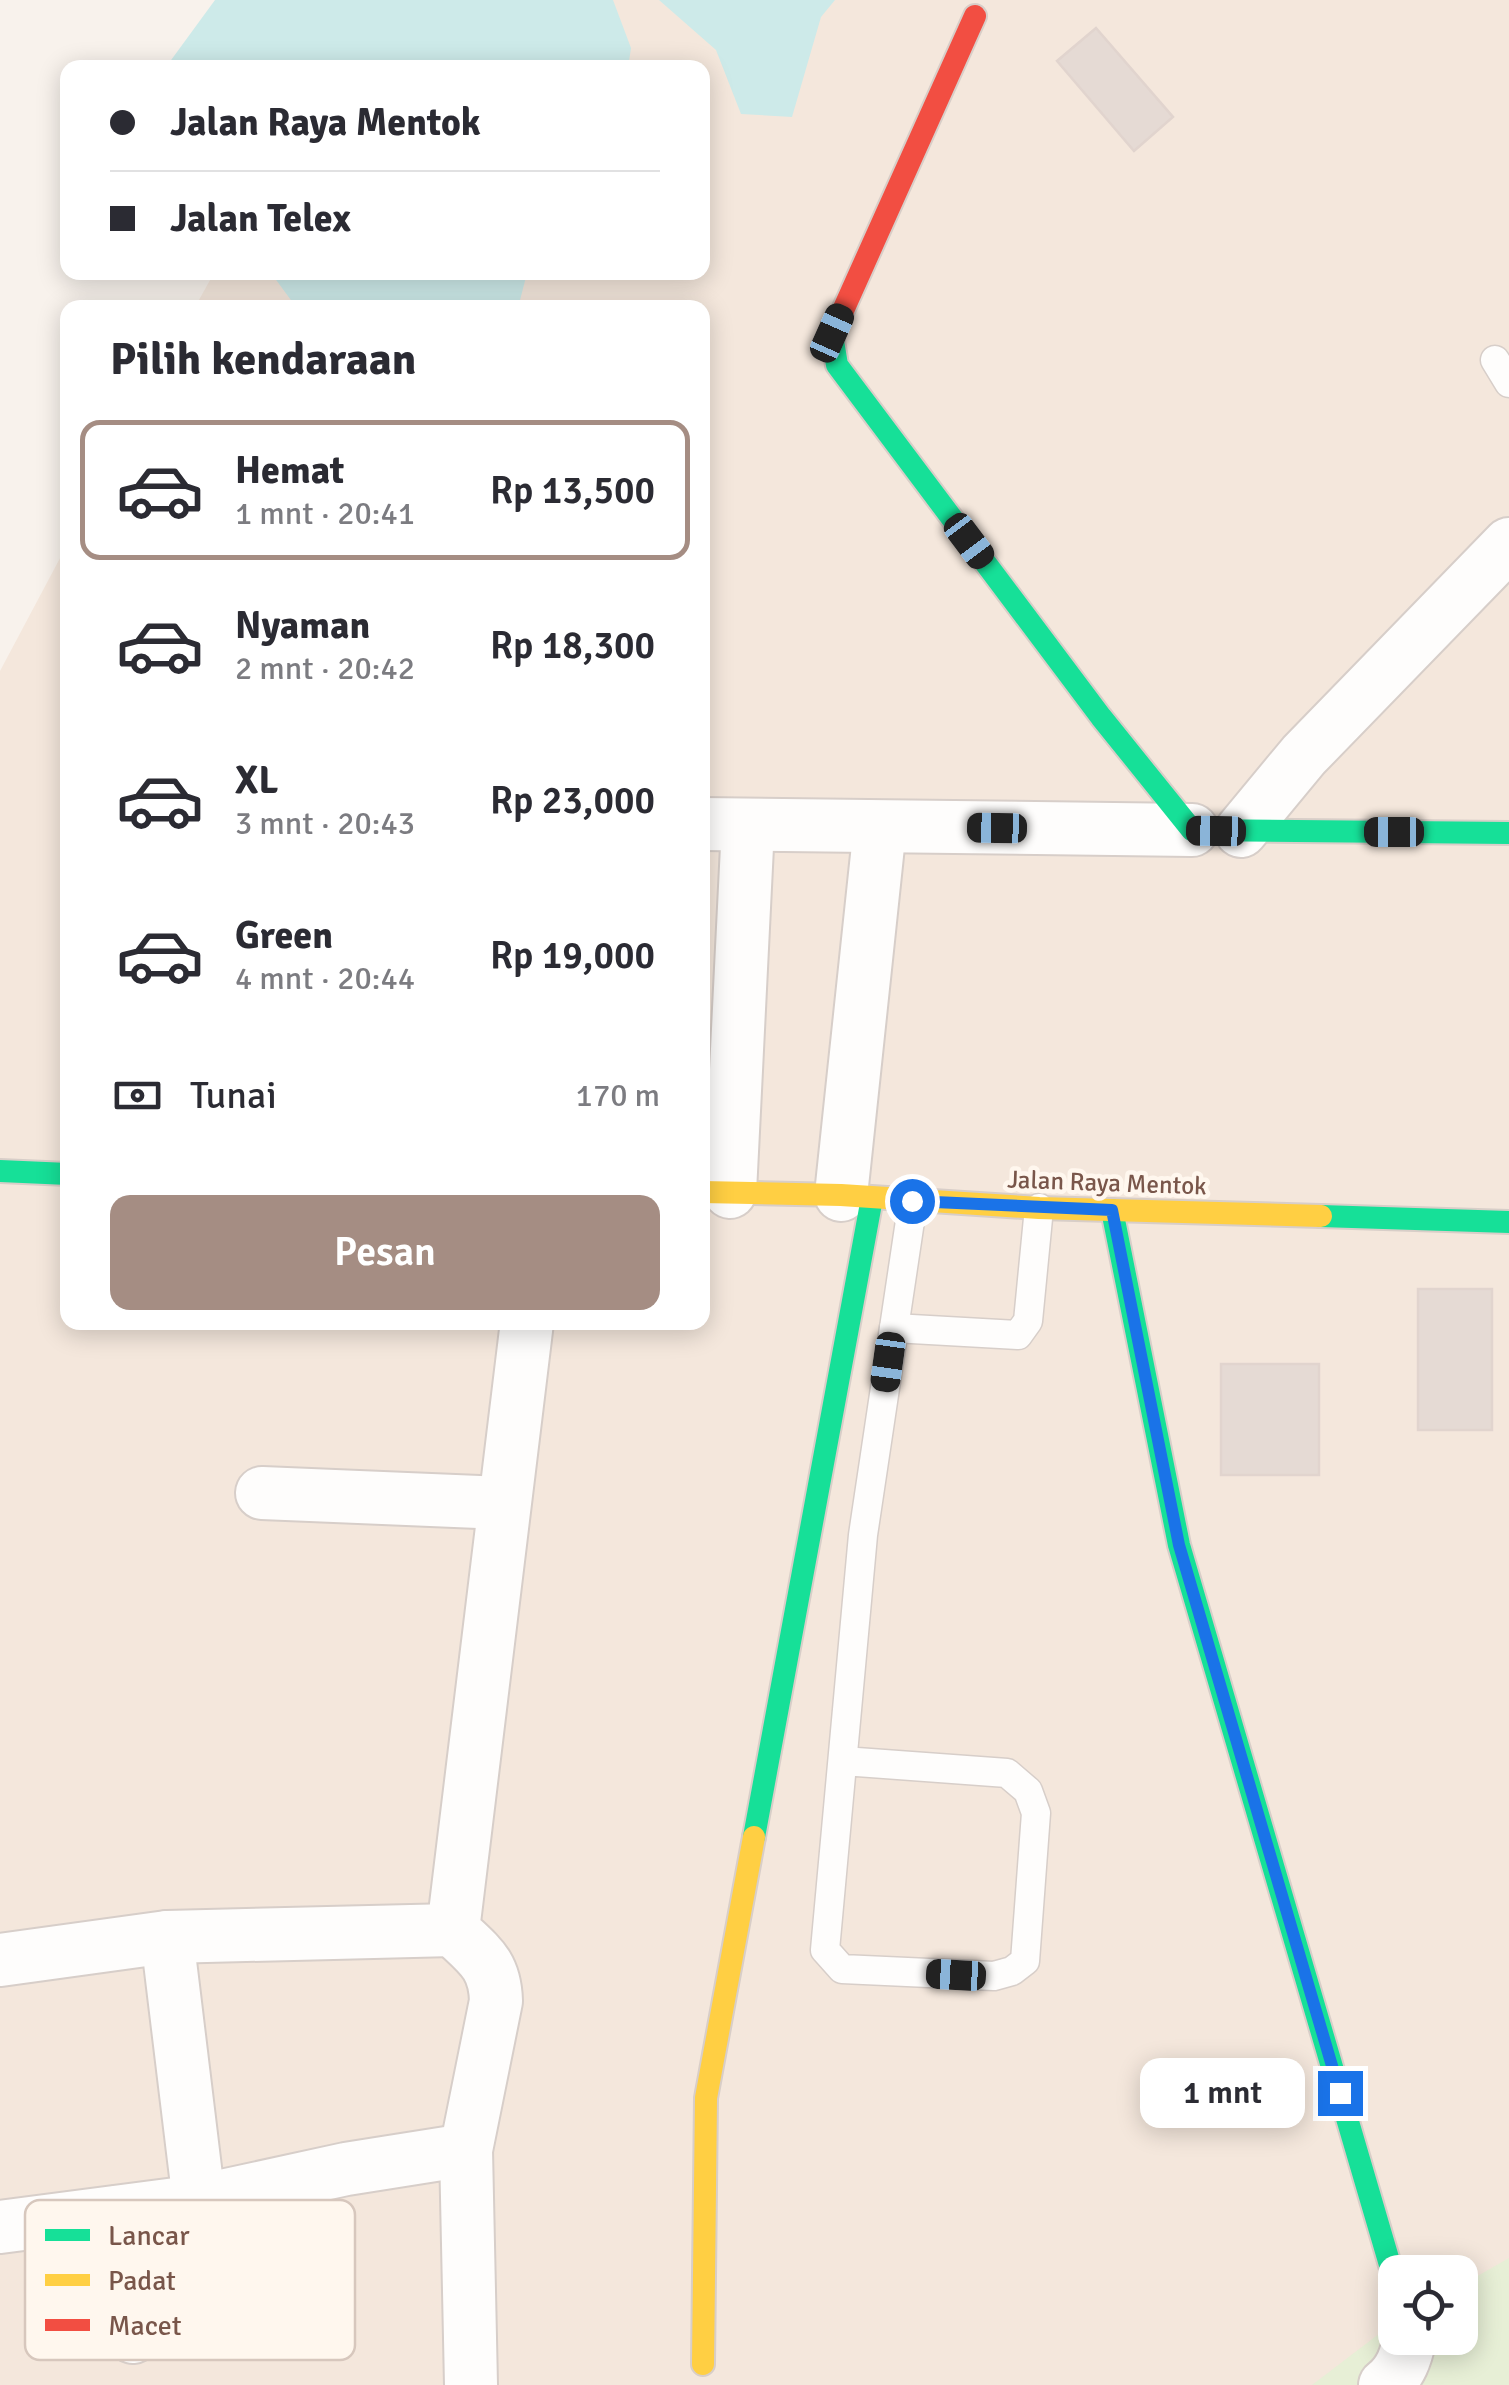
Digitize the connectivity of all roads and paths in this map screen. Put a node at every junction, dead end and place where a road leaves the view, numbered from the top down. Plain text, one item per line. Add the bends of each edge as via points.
1 (975, 16) dead end
2 (1509, 544) edge
3 (725, 825) edge
4 (880, 827) junction
5 (1216, 831) junction
6 (1509, 833) edge
7 (0, 1171) edge
8 (60, 1174) edge
9 (716, 1192) edge
10 (856, 1196) junction
11 (912, 1201) junction
12 (1040, 1208) junction
13 (1112, 1210) junction
14 (1509, 1222) edge
15 (894, 1328) junction
16 (526, 1330) edge
17 (262, 1493) dead end
18 (503, 1503) junction
19 (842, 1760) junction
20 (454, 1930) junction
21 (167, 1937) junction
22 (0, 1960) edge
23 (466, 2150) junction
24 (199, 2200) edge
25 (204, 2200) edge
26 (25, 2224) edge
27 (0, 2227) edge
28 (1387, 2255) edge
29 (1407, 2355) edge
30 (703, 2364) dead end
31 (471, 2385) edge
32 (1385, 2385) edge

1 - 5 main road via 832,333 837,365 1101,717
2 - 5 street via 1304,755
3 - 4 street
3 - 9 street
4 - 5 street
4 - 10 street
5 - 6 main road
7 - 8 main road
9 - 10 main road, Jalan Raya Mentok
10 - 11 main road, Jalan Raya Mentok
10 - 30 main road via 706,2098
11 - 12 main road, Jalan Raya Mentok
11 - 15 lane
12 - 13 main road, Jalan Raya Mentok
12 - 15 lane via 1024,1330
13 - 14 main road, Jalan Raya Mentok
13 - 28 main road via 1179,1545
15 - 19 lane via 863,1535
16 - 18 street
17 - 18 street
18 - 20 street
19 - 19 lane via 825,1950 832,1961 842,1969 994,1976 1025,1961 1036,1813 1028,1791 1006,1773
20 - 21 street
20 - 23 street via 496,1979
21 - 22 street
21 - 24 street
23 - 25 street
23 - 31 street
26 - 27 street
29 - 32 street

